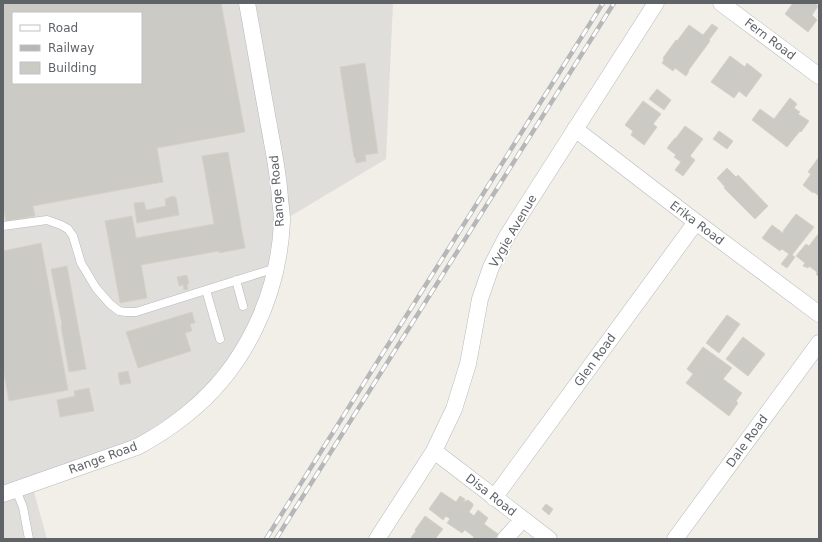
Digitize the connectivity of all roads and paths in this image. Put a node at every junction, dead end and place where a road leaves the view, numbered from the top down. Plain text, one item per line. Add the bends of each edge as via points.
1 (247, 3) edge
2 (656, 3) edge
3 (721, 3) edge
4 (819, 76) edge
5 (575, 129) junction
6 (696, 222) junction
7 (3, 226) edge
8 (276, 268) junction
9 (236, 280) junction
10 (206, 290) junction
11 (243, 306) dead end
12 (819, 314) edge
13 (220, 339) dead end
14 (819, 343) edge
15 (434, 451) junction
16 (9, 492) edge
17 (494, 498) junction
18 (523, 519) junction
19 (29, 539) edge
20 (377, 539) edge
21 (505, 539) edge
22 (549, 539) edge
23 (675, 539) edge

1 - 8 street, Range Road via 278,176 282,220
2 - 5 street, Vygie Avenue
3 - 4 street, Fern Road
5 - 6 street, Erika Road
5 - 15 street, Vygie Avenue via 491,267 480,299 468,364 454,409
6 - 12 street, Erika Road
6 - 17 street, Glen Road
7 - 10 lane via 47,220 68,229 73,236 86,274 110,304 119,311 136,312
8 - 9 lane
8 - 16 street, Range Road via 264,310 243,350 218,385 188,414 155,438 136,447
9 - 10 lane
9 - 11 lane
10 - 13 lane
14 - 23 street, Dale Road
15 - 17 street, Disa Road
15 - 20 street, Vygie Avenue
16 - 19 lane via 23,508
17 - 18 street, Disa Road
18 - 21 street
18 - 22 street, Disa Road

